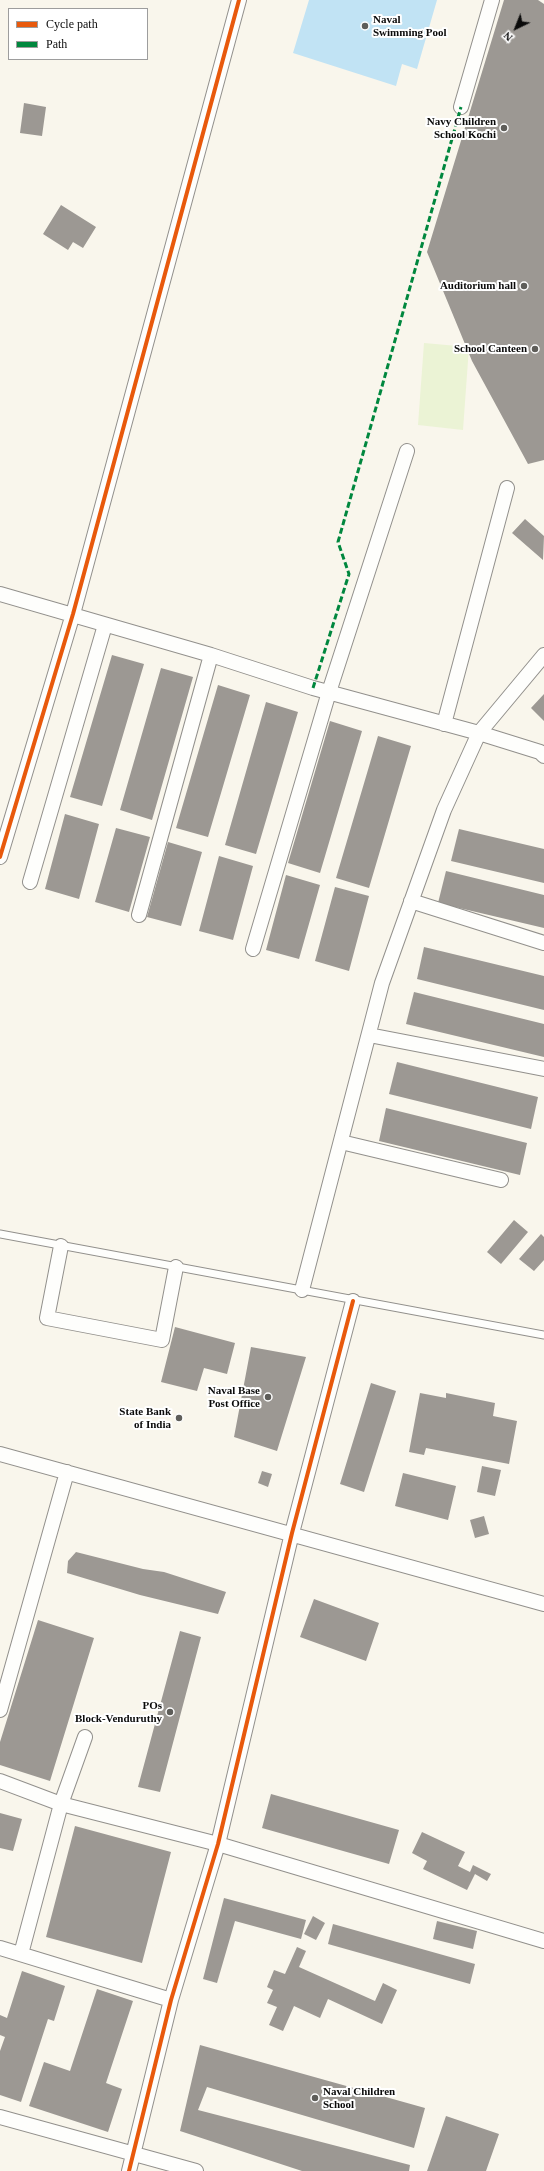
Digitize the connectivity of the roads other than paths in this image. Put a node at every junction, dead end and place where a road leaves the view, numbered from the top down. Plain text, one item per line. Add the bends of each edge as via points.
1 (239, 0) edge
2 (492, 0) edge
3 (461, 107) dead end
4 (407, 451) dead end
5 (507, 488) dead end
6 (0, 594) edge
7 (73, 614) junction
8 (105, 625) junction
9 (211, 654) junction
10 (544, 655) edge
11 (329, 692) junction
12 (444, 724) junction
13 (479, 733) junction
14 (544, 756) edge
15 (0, 857) edge
16 (30, 882) dead end
17 (411, 901) junction
18 (139, 915) dead end
19 (544, 943) edge
20 (253, 949) dead end
21 (369, 1035) junction
22 (544, 1069) edge
23 (341, 1142) junction
24 (501, 1180) dead end
25 (0, 1234) edge
26 (61, 1246) junction
27 (176, 1267) junction
28 (302, 1290) junction
29 (353, 1301) junction
30 (544, 1334) edge
31 (0, 1454) edge
32 (67, 1472) junction
33 (292, 1533) junction
34 (544, 1604) edge
35 (0, 1710) edge
36 (85, 1736) dead end
37 (0, 1781) edge
38 (61, 1804) junction
39 (218, 1844) junction
40 (544, 1941) edge
41 (0, 1948) edge
42 (21, 1954) junction
43 (171, 2000) junction
44 (0, 2118) edge
45 (134, 2153) junction
46 (129, 2171) edge
47 (196, 2171) edge

1 - 7 street
2 - 3 street
4 - 11 street
5 - 12 street
6 - 7 street
7 - 8 street
7 - 15 street
8 - 9 street
8 - 16 street
9 - 11 street
9 - 18 street
10 - 13 street
11 - 12 street
11 - 20 street
12 - 13 street
13 - 14 street via 540,752
13 - 17 street via 444,810
17 - 19 street
17 - 21 street via 382,983
21 - 22 street
21 - 23 street
23 - 24 street
23 - 28 street
25 - 26 lane
26 - 27 lane
26 - 27 street via 47,1318 162,1340
27 - 28 lane
28 - 29 lane
29 - 30 lane
29 - 33 street
31 - 32 street
32 - 33 street
32 - 35 street
33 - 34 street
33 - 39 street
36 - 38 street
37 - 38 street
38 - 39 street
38 - 42 street
39 - 40 street
39 - 43 street
41 - 42 street
42 - 43 street
43 - 45 street
44 - 45 street
45 - 46 street
45 - 47 street

